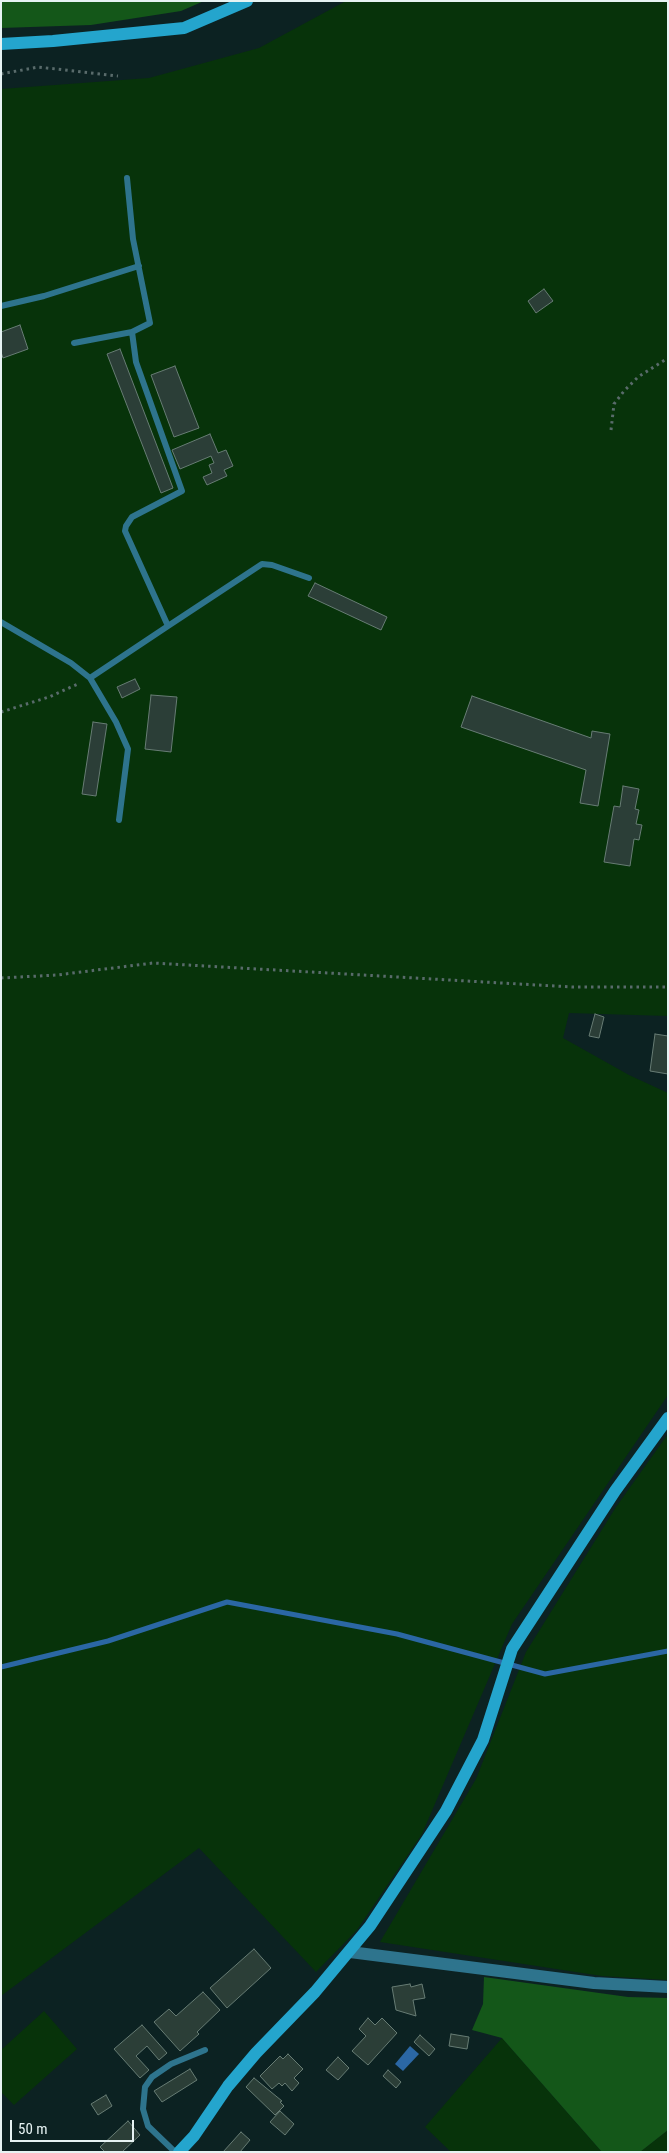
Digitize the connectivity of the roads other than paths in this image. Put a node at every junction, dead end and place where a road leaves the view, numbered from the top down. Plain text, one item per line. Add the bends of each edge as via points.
1 (247, 1) edge
2 (1, 44) edge
3 (128, 178) dead end
4 (139, 266) junction
5 (1, 306) edge
6 (132, 332) junction
7 (74, 343) dead end
8 (309, 578) dead end
9 (1, 622) edge
10 (168, 626) junction
11 (90, 678) junction
12 (119, 820) dead end
13 (668, 1418) edge
14 (350, 1952) junction
15 (668, 1987) edge
16 (205, 2050) dead end
17 (177, 2152) edge

1 - 2 street via 184,28 53,42
3 - 4 lane via 133,239
4 - 5 lane
4 - 6 lane via 150,323
6 - 7 lane
6 - 10 lane via 136,362 182,491 132,517 125,532
8 - 10 lane via 262,564
9 - 11 lane
10 - 11 lane
11 - 12 lane via 128,749
13 - 14 street via 615,1490 512,1649 483,1740 446,1811
14 - 15 street via 594,1983
14 - 17 street via 256,2053 228,2086 194,2136
16 - 17 lane via 171,2064 144,2087 143,2109 148,2126

